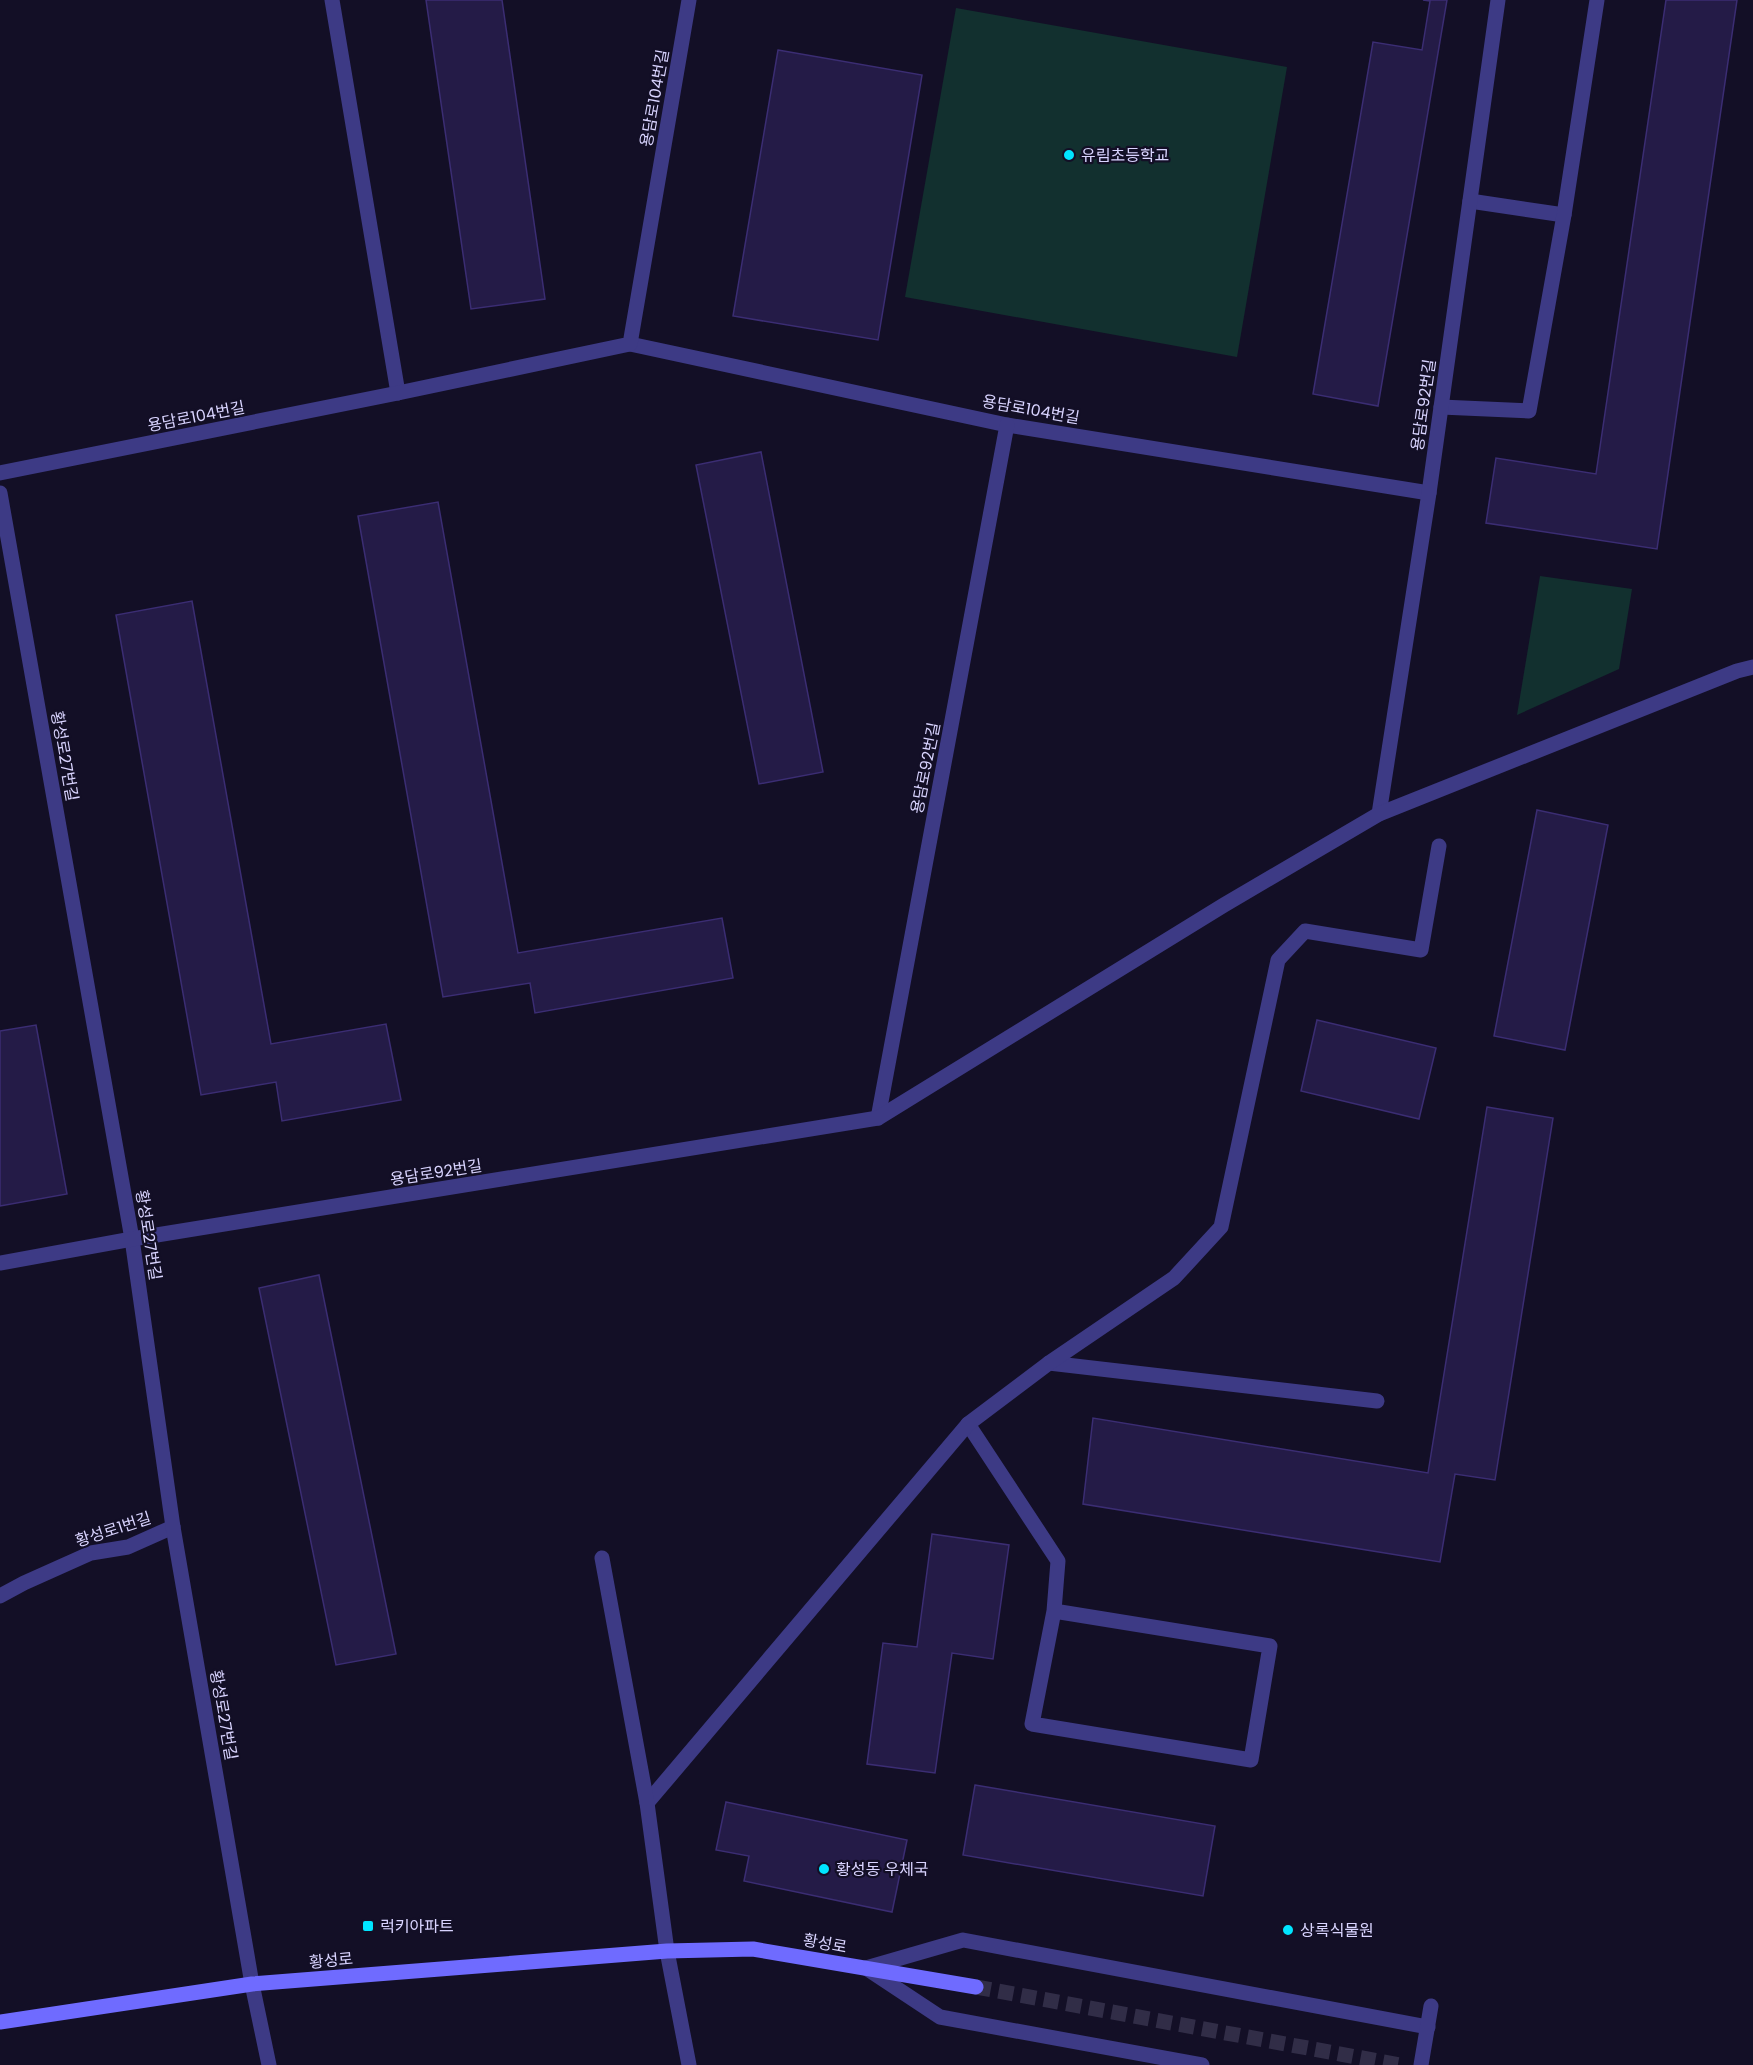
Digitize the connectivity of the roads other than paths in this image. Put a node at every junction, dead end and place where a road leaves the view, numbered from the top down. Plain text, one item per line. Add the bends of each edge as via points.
1 (332, 0) edge
2 (689, 0) edge
3 (1498, 0) edge
4 (1597, 0) edge
5 (1470, 201) junction
6 (1564, 215) junction
7 (630, 344) junction
8 (398, 393) junction
9 (1441, 407) junction
10 (1007, 425) junction
11 (0, 473) edge
12 (0, 493) edge
13 (1429, 493) junction
14 (1753, 668) edge
15 (1379, 814) junction
16 (1439, 846) dead end
17 (878, 1118) junction
18 (132, 1239) junction
19 (0, 1263) edge
20 (1048, 1363) junction
21 (1377, 1401) dead end
22 (968, 1424) junction
23 (173, 1527) junction
24 (602, 1558) dead end
25 (0, 1596) edge
26 (1054, 1611) junction
27 (647, 1803) junction
28 (667, 1951) junction
29 (866, 1968) junction
30 (252, 1984) junction
31 (976, 1988) tunnel mouth
32 (1431, 2006) dead end
33 (0, 2022) edge
34 (1428, 2027) junction
35 (1141, 2060) edge
36 (269, 2065) edge
37 (689, 2065) edge
38 (1202, 2065) edge
39 (1421, 2065) edge

1 - 8 street
2 - 7 street, 용담로104번길
3 - 5 street, 용담로92번길
4 - 6 street
5 - 6 street
5 - 9 street, 용담로92번길
6 - 9 street via 1529,411
7 - 8 street, 용담로104번길
7 - 10 street, 용담로104번길
8 - 11 street, 용담로104번길
9 - 13 street, 용담로92번길
10 - 13 street, 용담로104번길
10 - 17 street, 용담로92번길
12 - 18 street, 황성로27번길
13 - 15 street, 용담로92번길
14 - 15 street, 용담로92번길 via 1737,671
15 - 17 street, 용담로92번길
16 - 20 street via 1421,950 1305,931 1278,960 1221,1227 1174,1278
17 - 18 street, 용담로92번길
18 - 19 street, 용담로92번길
18 - 23 street, 황성로27번길
20 - 21 street
20 - 22 street
22 - 26 street via 1058,1561
22 - 27 street
23 - 25 street, 황성로1번길 via 128,1547 91,1553
23 - 30 street, 황성로27번길
24 - 27 street
26 - 26 street via 1032,1724 1251,1760 1270,1646
27 - 28 street
28 - 29 street, 황성로 via 753,1949
28 - 30 street, 황성로
28 - 37 street
29 - 31 street, 황성로
29 - 34 street via 963,1940
29 - 35 street via 940,2017
30 - 33 street, 황성로
30 - 36 street, 황성로27번길
32 - 34 street
34 - 39 street
35 - 38 street

